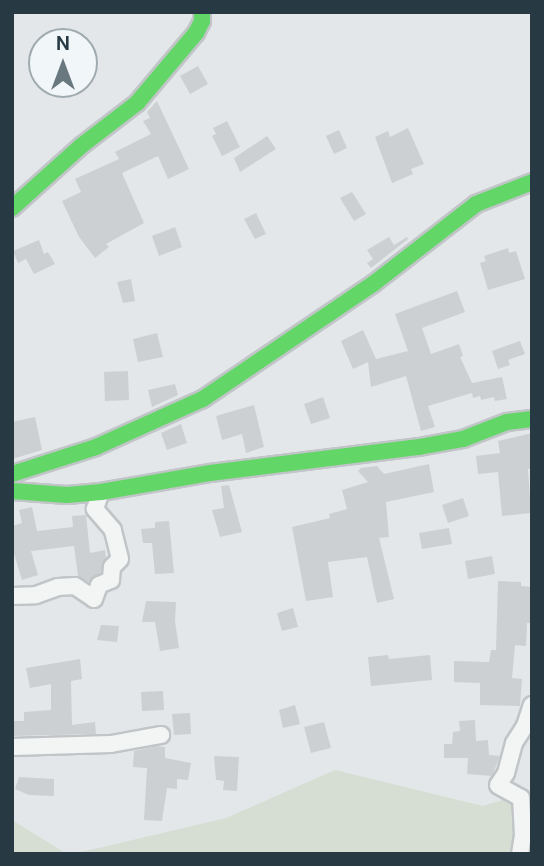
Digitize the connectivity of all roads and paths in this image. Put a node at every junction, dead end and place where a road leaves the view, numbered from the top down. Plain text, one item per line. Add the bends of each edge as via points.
1 (202, 12) edge
2 (532, 182) edge
3 (12, 208) edge
4 (532, 419) edge
5 (12, 474) edge
6 (12, 491) edge
7 (101, 492) junction
8 (12, 596) edge
9 (532, 705) edge
10 (161, 735) dead end
11 (12, 747) edge
12 (520, 854) edge

1 - 3 street via 196,33 145,94
2 - 5 street via 476,204 373,284 203,398 96,447
4 - 7 street via 419,447 210,473
6 - 7 street
7 - 8 street via 95,509 113,530 120,559 112,567 111,580 99,585 94,599 75,586
9 - 12 street via 498,785 521,798
10 - 11 street via 111,744

